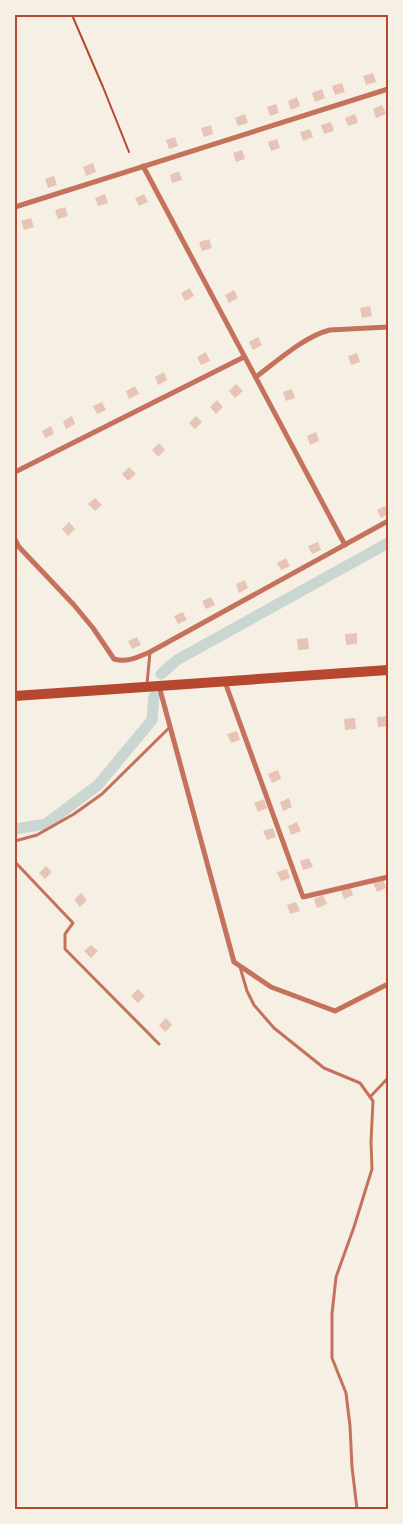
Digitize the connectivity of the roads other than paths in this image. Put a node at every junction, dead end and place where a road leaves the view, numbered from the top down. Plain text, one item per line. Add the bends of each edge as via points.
1 (388, 89) edge
2 (144, 166) junction
3 (15, 208) edge
4 (388, 327) edge
5 (244, 357) junction
6 (256, 377) junction
7 (15, 472) edge
8 (388, 522) edge
9 (15, 539) edge
10 (345, 545) junction
11 (150, 652) junction
12 (388, 670) edge
13 (225, 681) junction
14 (159, 686) junction
15 (146, 687) junction
16 (15, 696) edge
17 (170, 727) junction
18 (15, 841) edge
19 (15, 862) edge
20 (388, 877) edge
21 (240, 967) junction
22 (388, 984) edge
23 (159, 1044) dead end
24 (388, 1078) edge
25 (370, 1097) junction
26 (357, 1509) edge

1 - 2 street
2 - 3 street
2 - 5 street
4 - 6 street via 321,332
5 - 6 street
5 - 7 street
6 - 10 street
8 - 10 street
9 - 11 street via 93,628 114,659 131,660
10 - 11 street
11 - 15 lane
12 - 13 main road
13 - 14 main road
13 - 20 street via 303,897
14 - 15 main road
14 - 17 street
15 - 16 main road
17 - 18 lane via 102,794 37,835
17 - 21 street via 234,962
19 - 23 lane via 73,923 65,934 64,949
21 - 22 street via 271,987 335,1011
21 - 25 lane via 254,1005 274,1028 324,1068 360,1083
24 - 25 lane
25 - 26 lane via 373,1101 372,1169 336,1277 332,1314 332,1358 346,1393

